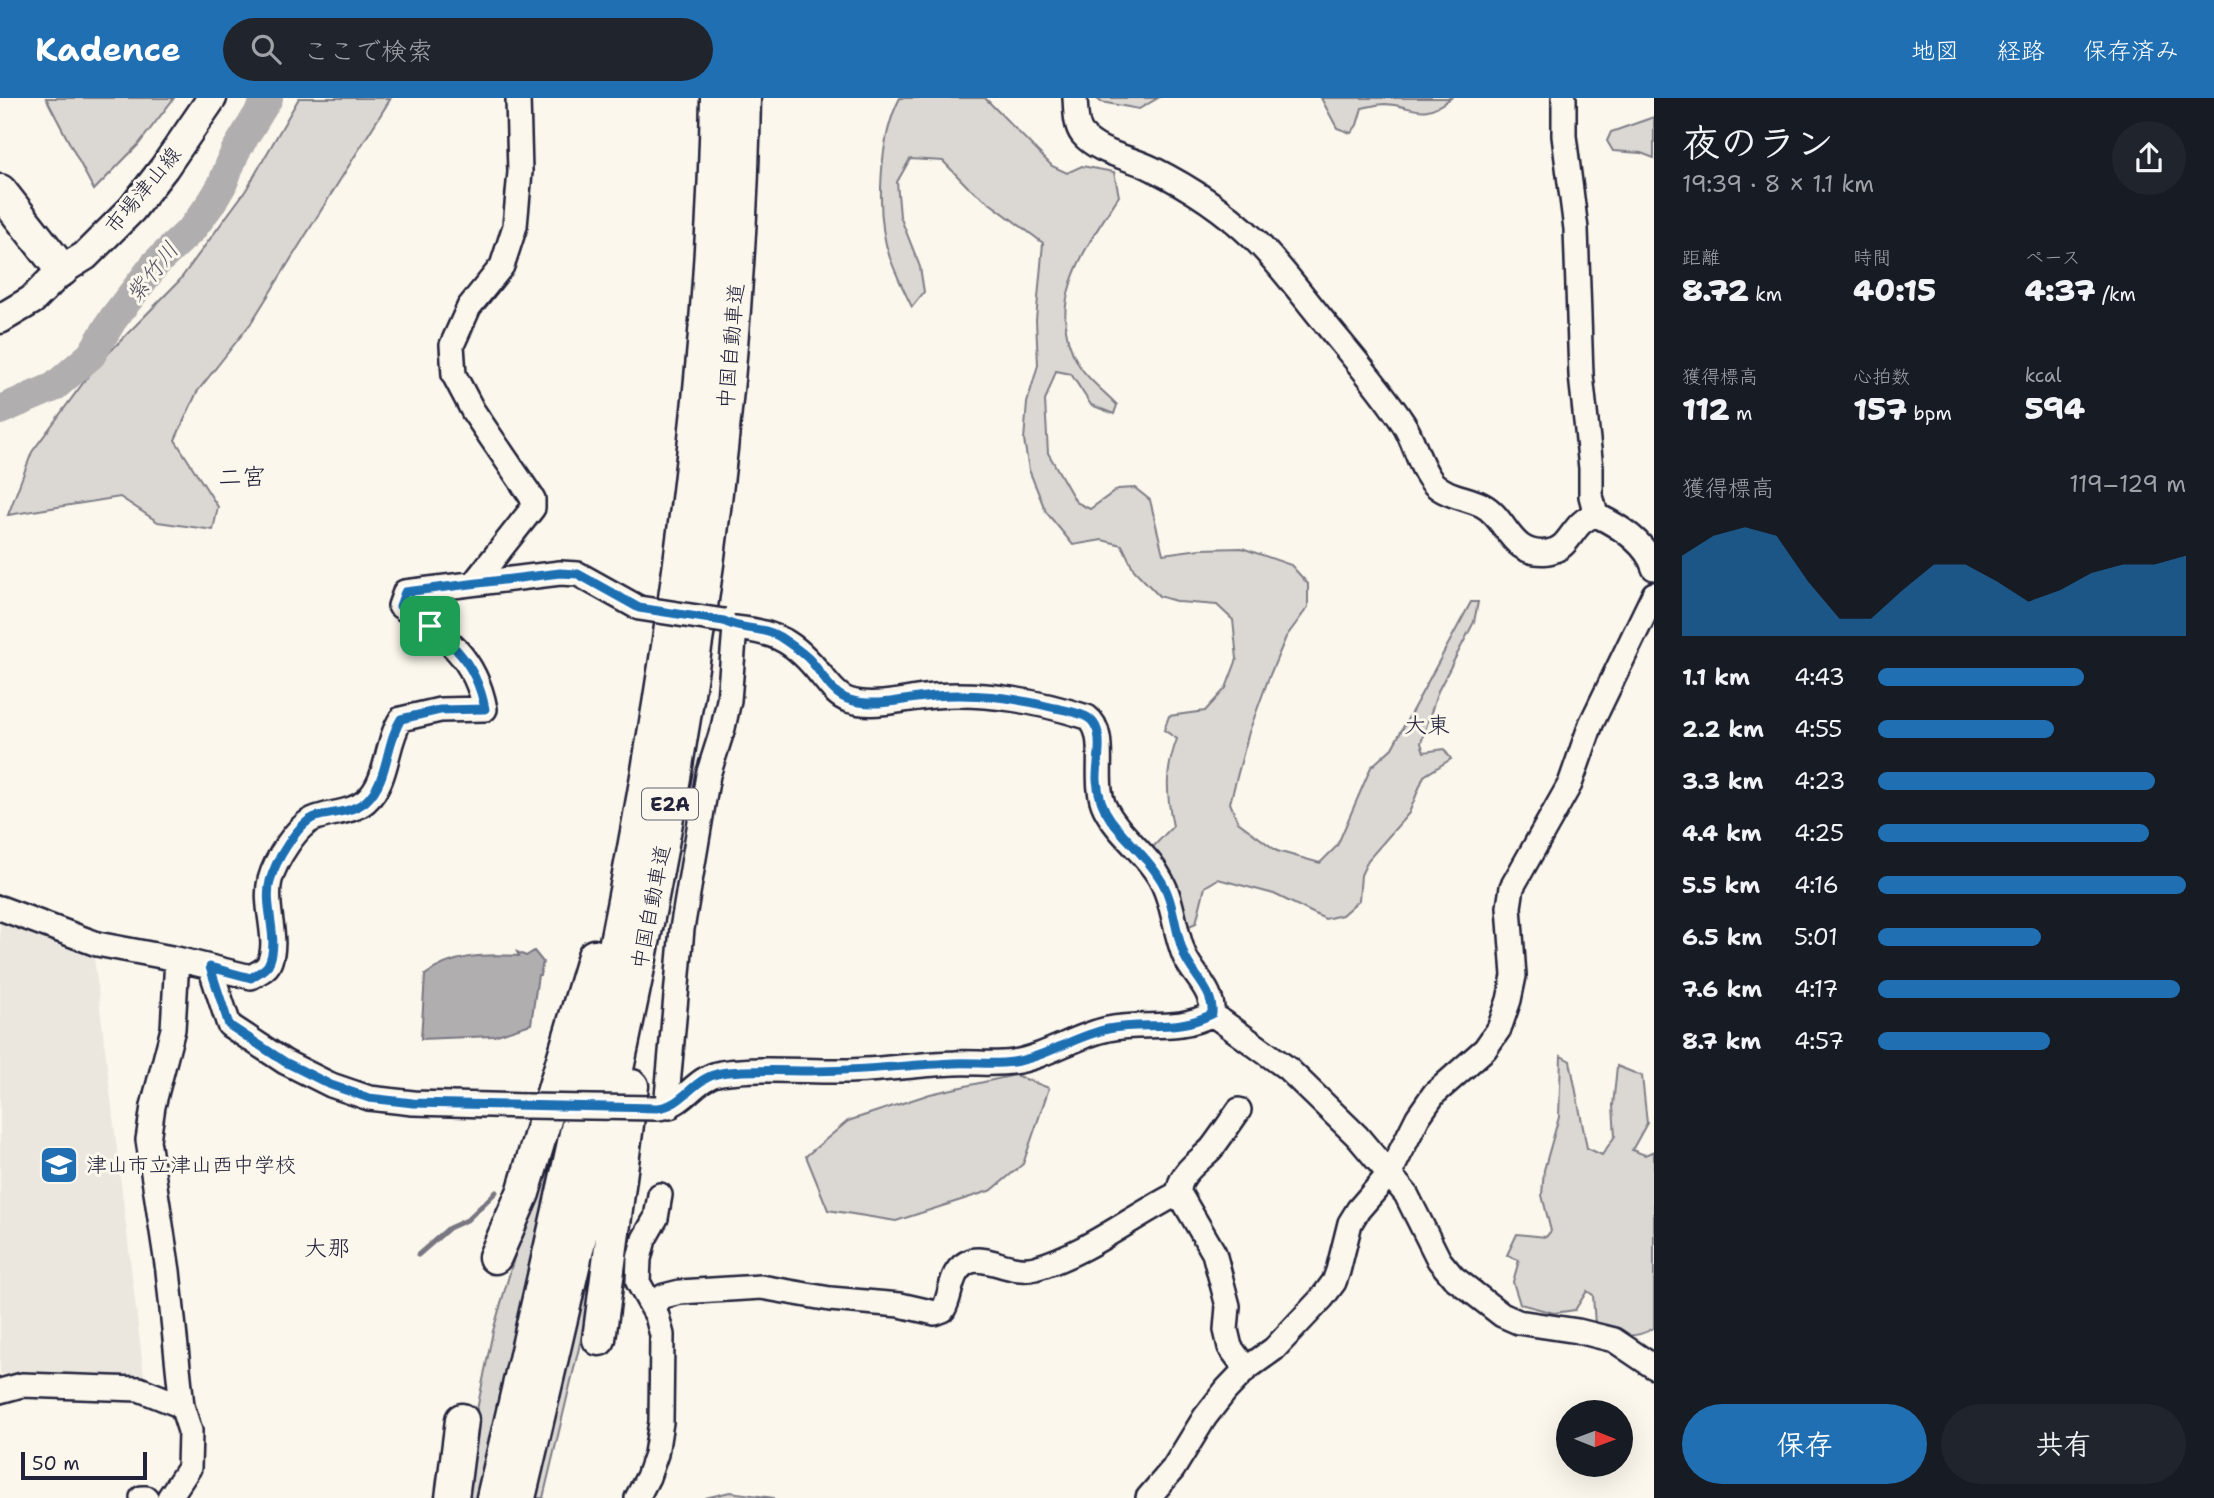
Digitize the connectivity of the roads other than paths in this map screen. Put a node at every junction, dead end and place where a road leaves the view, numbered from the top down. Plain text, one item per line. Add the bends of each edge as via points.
1 (212, 98) edge
2 (518, 98) edge
3 (717, 98) edge
4 (744, 98) edge
5 (1075, 98) edge
6 (1564, 98) edge
7 (0, 191) edge
8 (62, 270) junction
9 (0, 299) edge
10 (0, 320) edge
11 (1596, 515) junction
12 (1654, 568) edge
13 (474, 583) junction
14 (1654, 594) edge
15 (730, 624) junction
16 (653, 744) junction
17 (664, 841) junction
18 (0, 908) edge
19 (177, 959) junction
20 (210, 967) junction
21 (1212, 1014) junction
22 (663, 1108) junction
23 (1239, 1110) dead end
24 (1390, 1173) junction
25 (1179, 1193) junction
26 (660, 1195) dead end
27 (495, 1257) dead end
28 (651, 1305) junction
29 (599, 1339) dead end
30 (1654, 1367) edge
31 (1246, 1369) junction
32 (0, 1391) edge
33 (182, 1406) junction
34 (462, 1420) dead end
35 (169, 1498) edge
36 (452, 1498) edge
37 (493, 1498) edge
38 (519, 1498) edge
39 (637, 1498) edge
40 (1148, 1498) edge

1 - 8 main road, 市場津山線 via 132,208 85,256
2 - 13 street via 520,173 515,226 502,267 469,307 452,345 454,375 533,499 533,508
3 - 16 highway, 中国自動車道 / E2A via 709,300 697,433
4 - 17 highway, 中国自動車道 / E2A via 735,308 723,441
5 - 11 street via 1081,132 1098,147 1151,168 1195,193 1254,239 1403,422 1433,483 1448,494 1483,506 1514,542 1528,550 1548,552 1563,546 1584,518
6 - 11 street via 1576,229 1581,375
7 - 8 highway
8 - 9 main road, 市場津山線 via 22,284
8 - 10 main road, 市場津山線 via 32,300
11 - 12 street via 1644,547
13 - 15 street, bridge via 578,574 639,608
13 - 20 street via 405,592 400,606 460,652 481,686 485,709 440,710 401,719 393,730 379,785 365,802 313,818 295,830 270,880 273,949 267,967 251,978
14 - 24 street via 1591,724 1570,784 1512,887 1514,976 1499,1029 1485,1049 1434,1094
15 - 21 street via 776,635 808,659 847,700 868,703 985,694 1092,720 1099,739 1097,780 1102,802 1161,879 1178,939 1213,1005
15 - 22 street via 729,700 708,775 682,929
16 - 27 highway via 628,799 593,962 569,1046 523,1193
16 - 37 highway, 中国自動車道 / E2A via 611,971
17 - 29 highway
17 - 38 highway, 中国自動車道 / E2A
18 - 19 street via 97,944
19 - 20 street
19 - 33 street via 173,1029 148,1140
20 - 22 street, bridge via 229,1025 285,1062 369,1098 413,1103
21 - 22 street via 1188,1024 1107,1029 1010,1063 721,1073 697,1083
21 - 24 street via 1287,1068
23 - 25 street via 1185,1174
24 - 30 street via 1406,1194 1439,1261 1502,1315 1614,1340
24 - 31 street via 1350,1223 1338,1271 1328,1290 1274,1349
25 - 28 street via 1104,1237 1035,1268 1018,1270 971,1262 958,1269 949,1285 948,1302 935,1313 761,1287 680,1292
25 - 31 street via 1214,1253 1228,1306 1230,1348
26 - 28 street via 639,1259 638,1282
28 - 39 street via 662,1335 661,1422 656,1454
31 - 40 street via 1205,1417 1173,1469
32 - 33 street via 22,1385 139,1389
33 - 35 street via 190,1431 190,1468
34 - 36 highway

